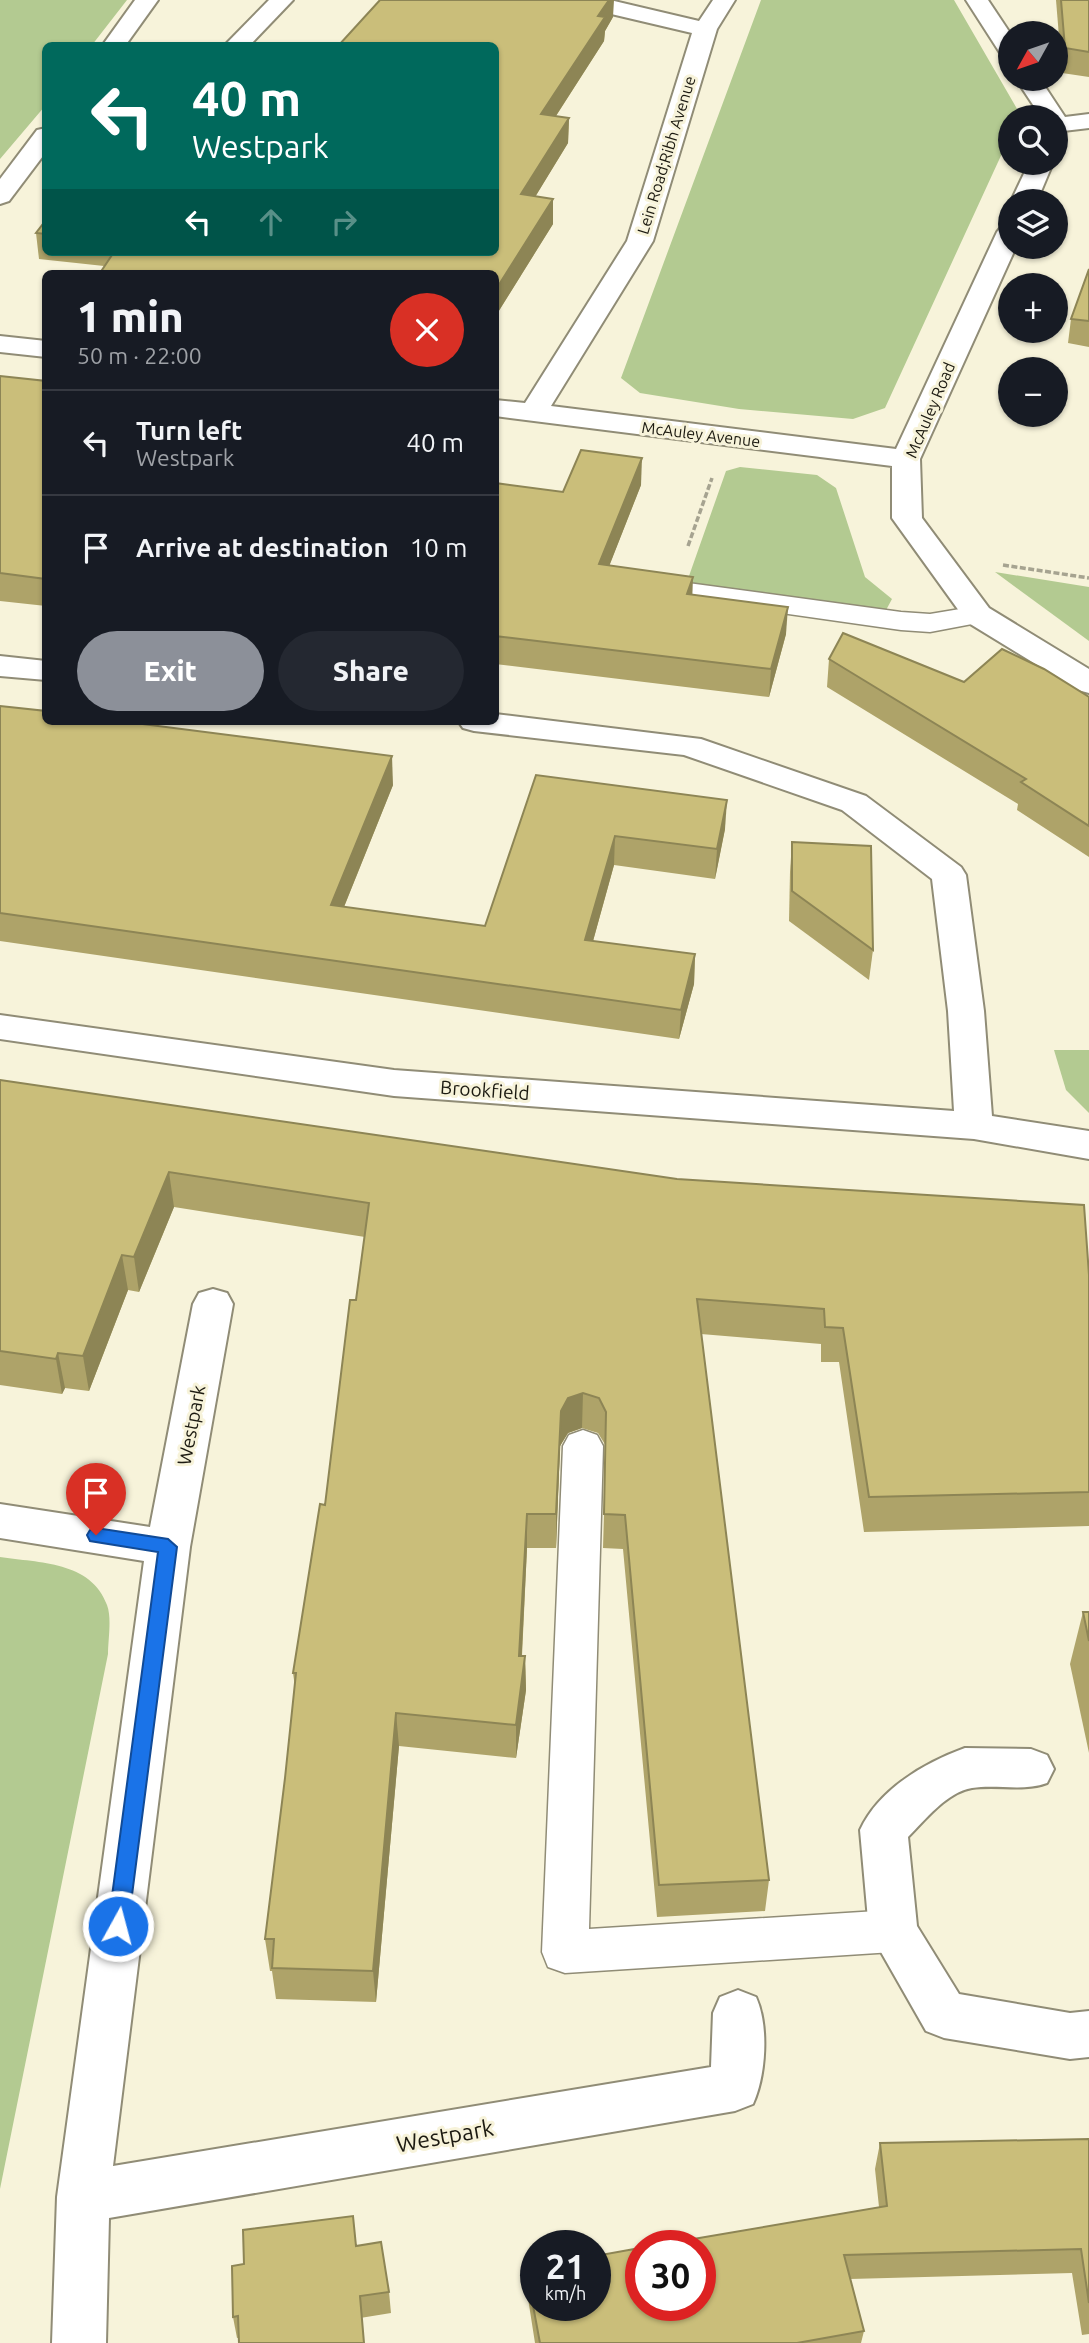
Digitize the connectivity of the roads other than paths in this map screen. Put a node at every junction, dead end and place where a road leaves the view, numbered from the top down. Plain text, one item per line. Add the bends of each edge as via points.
1 (147, 0) edge
2 (282, 0) edge
3 (581, 0) edge
4 (724, 0) edge
5 (977, 0) edge
6 (705, 29) junction
7 (998, 32) edge
8 (116, 42) edge
9 (239, 42) edge
10 (1089, 121) edge
11 (1068, 123) edge
12 (42, 140) edge
13 (0, 196) edge
14 (998, 258) edge
15 (0, 344) edge
16 (42, 349) edge
17 (499, 409) edge
18 (533, 413) junction
19 (906, 459) junction
20 (673, 590) edge
21 (978, 615) junction
22 (0, 666) edge
23 (42, 671) edge
24 (1089, 683) edge
25 (499, 724) edge
26 (0, 1027) edge
27 (974, 1126) junction
28 (1089, 1145) edge
29 (213, 1304) dead end
30 (583, 1446) dead end
31 (0, 1521) edge
32 (168, 1547) junction
33 (1031, 1769) dead end
34 (892, 1931) junction
35 (738, 2013) dead end
36 (1089, 2034) edge
37 (83, 2197) junction
38 (79, 2343) edge

1 - 8 street
2 - 9 street
3 - 6 street
4 - 6 street, Lein Road;Ribh Avenue
5 - 7 street
6 - 18 street, Lein Road;Ribh Avenue via 640,241
10 - 11 street
12 - 13 street
14 - 19 street, McAuley Road
15 - 16 street
17 - 18 street, McAuley Avenue
18 - 19 street, McAuley Avenue
19 - 21 street, McAuley Road via 907,518
20 - 21 lane via 901,621 930,623
21 - 24 street, McAuley Road
22 - 23 street
25 - 27 street via 689,746 854,803 948,874 966,1011
26 - 27 street, Brookfield via 394,1083
27 - 28 street, Brookfield
29 - 32 street, Westpark
30 - 34 lane via 565,1952
31 - 32 street
32 - 37 street, Westpark
33 - 34 street via 965,1768 923,1791 884,1830
34 - 36 street via 944,2015 1070,2036
35 - 37 street, Westpark via 735,2087
37 - 38 street, Westpark

